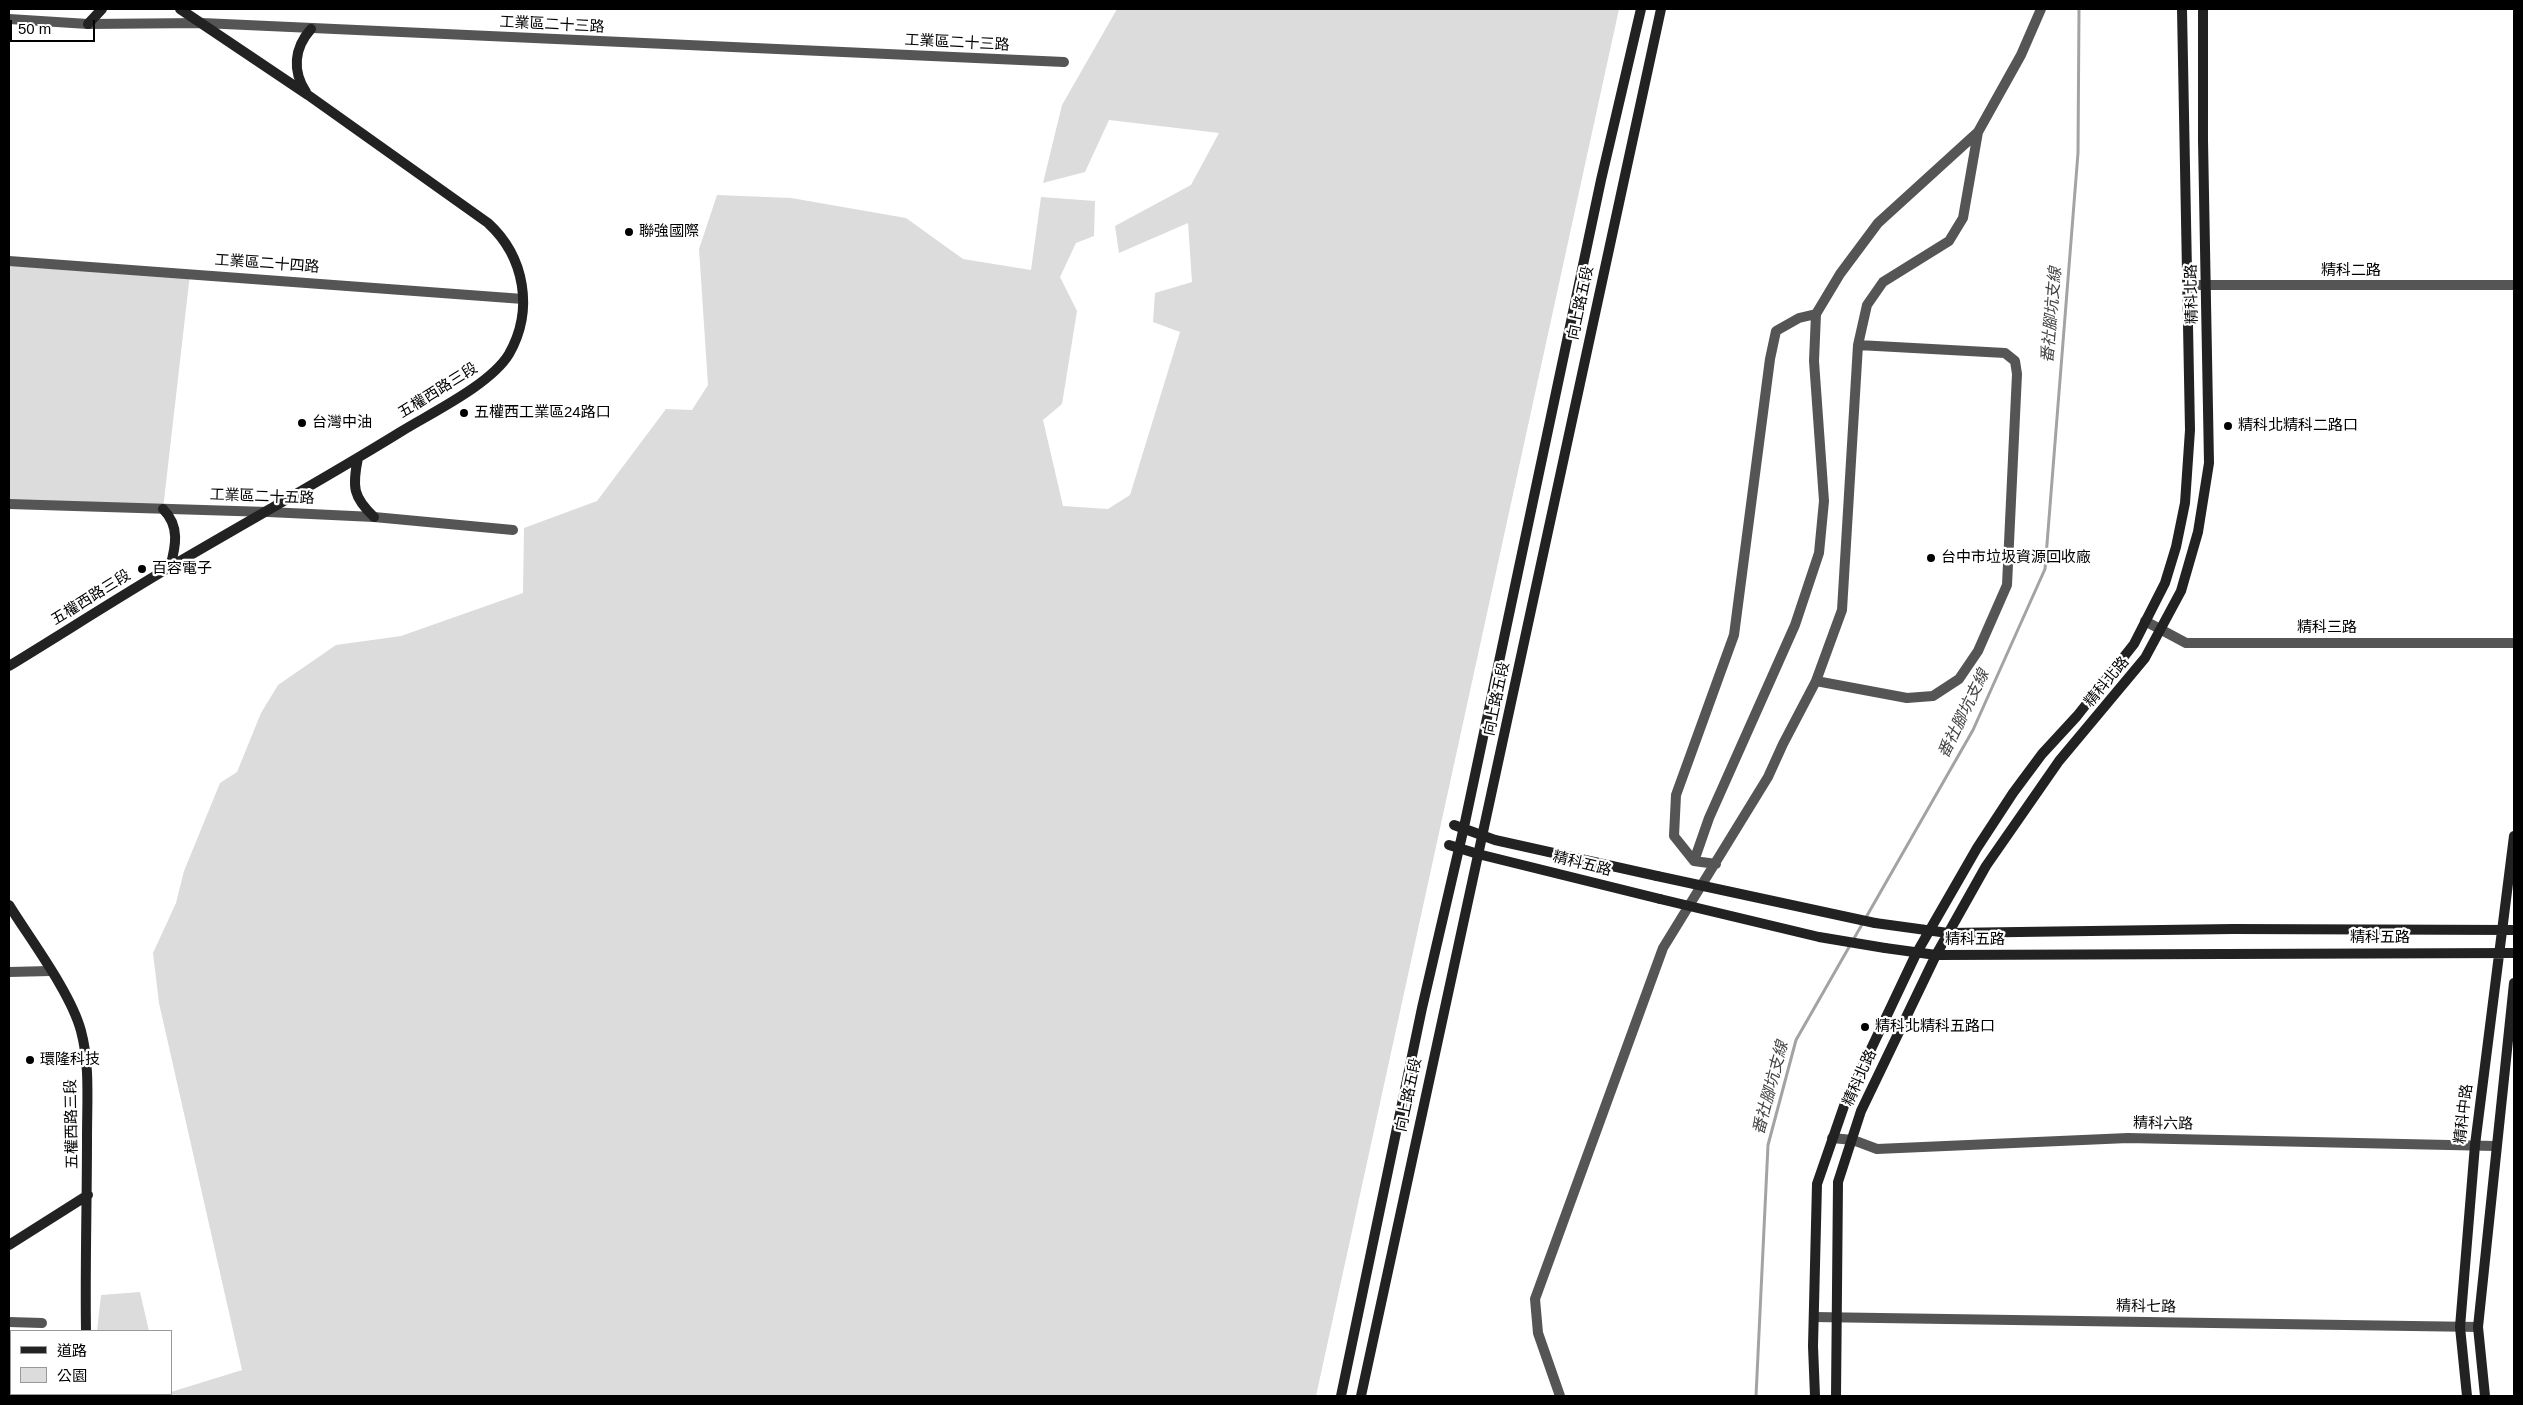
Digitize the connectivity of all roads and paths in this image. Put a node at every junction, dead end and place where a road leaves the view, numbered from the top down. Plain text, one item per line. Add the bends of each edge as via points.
1 (102, 9) edge
2 (180, 9) edge
3 (1641, 9) edge
4 (1662, 9) edge
5 (2041, 9) edge
6 (2182, 9) edge
7 (2203, 9) edge
8 (9, 20) edge
9 (202, 23) junction
10 (88, 24) junction
11 (311, 29) junction
12 (1064, 62) dead end
13 (308, 95) junction
14 (1978, 132) junction
15 (9, 261) edge
16 (2188, 285) junction
17 (2514, 285) edge
18 (2206, 286) junction
19 (523, 299) junction
20 (1816, 314) junction
21 (1858, 345) junction
22 (358, 458) junction
23 (9, 504) edge
24 (163, 510) junction
25 (268, 512) junction
26 (374, 518) junction
27 (513, 530) dead end
28 (170, 566) junction
29 (2145, 621) junction
30 (2160, 630) junction
31 (2514, 643) edge
32 (9, 666) edge
33 (1816, 681) junction
34 (1459, 826) junction
35 (1483, 836) junction
36 (2514, 836) edge
37 (1454, 846) junction
38 (1478, 854) junction
39 (1694, 861) junction
40 (1716, 864) junction
41 (9, 905) edge
42 (2503, 929) junction
43 (1929, 930) junction
44 (2514, 930) edge
45 (1948, 933) junction
46 (2498, 953) junction
47 (2514, 953) edge
48 (1916, 954) junction
49 (1936, 955) junction
50 (50, 971) junction
51 (9, 972) edge
52 (2514, 983) edge
53 (1832, 1138) junction
54 (1853, 1140) junction
55 (2475, 1145) junction
56 (2495, 1146) junction
57 (88, 1194) junction
58 (9, 1245) edge
59 (1814, 1317) junction
60 (1836, 1317) junction
61 (9, 1322) edge
62 (42, 1323) dead end
63 (2460, 1326) junction
64 (2478, 1327) junction
65 (86, 1330) edge
66 (1341, 1396) edge
67 (1361, 1396) edge
68 (1560, 1396) edge
69 (1815, 1396) edge
70 (1836, 1396) edge
71 (2466, 1396) edge
72 (2485, 1396) edge

1 - 10 street
2 - 9 street, 五權西路三段
3 - 34 street, 向上路五段
4 - 35 street, 向上路五段
5 - 14 street via 2021,55
6 - 16 street, 精科北路
7 - 18 street, 精科北路
8 - 10 street, 工業區二十三路
9 - 10 street, 工業區二十三路
9 - 11 street, 工業區二十三路
9 - 13 street, 五權西路三段
11 - 12 street, 工業區二十三路
11 - 13 street via 297,52 296,67
13 - 19 street, 五權西路三段 via 475,212 498,232 515,258
14 - 20 street via 1878,223 1840,274
14 - 21 street via 1963,218 1949,241 1883,282 1866,305
15 - 19 street, 工業區二十四路
16 - 18 street, 精科二路
16 - 29 street, 精科北路 via 2190,430 2185,503 2174,556
17 - 18 street, 精科二路
18 - 30 street, 精科北路 via 2210,463 2206,495 2181,591
19 - 22 street, 五權西路三段 via 521,323 515,341 509,355 490,376
20 - 39 street via 1814,361 1824,501 1819,553 1795,625 1709,818
20 - 39 street via 1799,318 1776,331 1734,635 1676,796 1674,836
21 - 33 street via 1842,610
21 - 33 street via 2005,353 2015,361 2017,374 2006,586 1978,651 1959,679 1942,692 1907,698
22 - 25 street, 五權西路三段
22 - 26 street via 354,487 356,497
23 - 24 street, 工業區二十五路
24 - 25 street, 工業區二十五路
24 - 28 street via 170,516 175,531
25 - 26 street, 工業區二十五路
25 - 28 street, 五權西路三段
26 - 27 street, 工業區二十五路
28 - 32 street, 五權西路三段
29 - 30 street, 精科三路
29 - 43 street, 精科北路 via 2134,644 2013,793 1976,848
30 - 31 street, 精科三路 via 2186,643
30 - 45 street, 精科北路 via 2140,666 2059,761 2006,834
33 - 40 street via 1768,777
34 - 35 street, 精科五路
34 - 37 street, 向上路五段
35 - 38 street, 向上路五段
35 - 43 street, 精科五路, bridge via 1875,923
36 - 42 street, 精科中路
37 - 38 street, 精科五路
37 - 66 street, 向上路五段
38 - 48 street, 精科五路, bridge via 1818,937
38 - 67 street, 向上路五段
39 - 40 street
40 - 68 street via 1663,948 1535,1299 1538,1333
41 - 50 street, 五權西路三段
42 - 44 street, 精科五路
42 - 45 street, 精科五路
42 - 46 street, 精科中路
43 - 45 street, 精科五路
43 - 48 street, 精科北路
45 - 49 street, 精科北路
46 - 47 street, 精科五路
46 - 49 street, 精科五路
46 - 55 street, 精科中路
48 - 49 street, 精科五路
48 - 53 street, 精科北路
49 - 54 street, 精科北路 via 1861,1111
50 - 51 street
50 - 57 street, 五權西路三段 via 75,1017 83,1041
52 - 56 street
53 - 54 street, 精科六路
53 - 59 street, 精科北路 via 1818,1184
54 - 55 street, 精科六路 via 1877,1149 2128,1138
54 - 60 street, 精科北路 via 1838,1182
55 - 56 street, 精科六路
55 - 63 street, 精科中路
56 - 64 street
57 - 58 street
57 - 65 street, 五權西路三段
59 - 60 street, 精科七路
59 - 69 street, 精科北路
60 - 63 street, 精科七路
60 - 70 street, 精科北路
61 - 62 street
63 - 64 street, 精科七路
63 - 71 street, 精科中路
64 - 72 street

